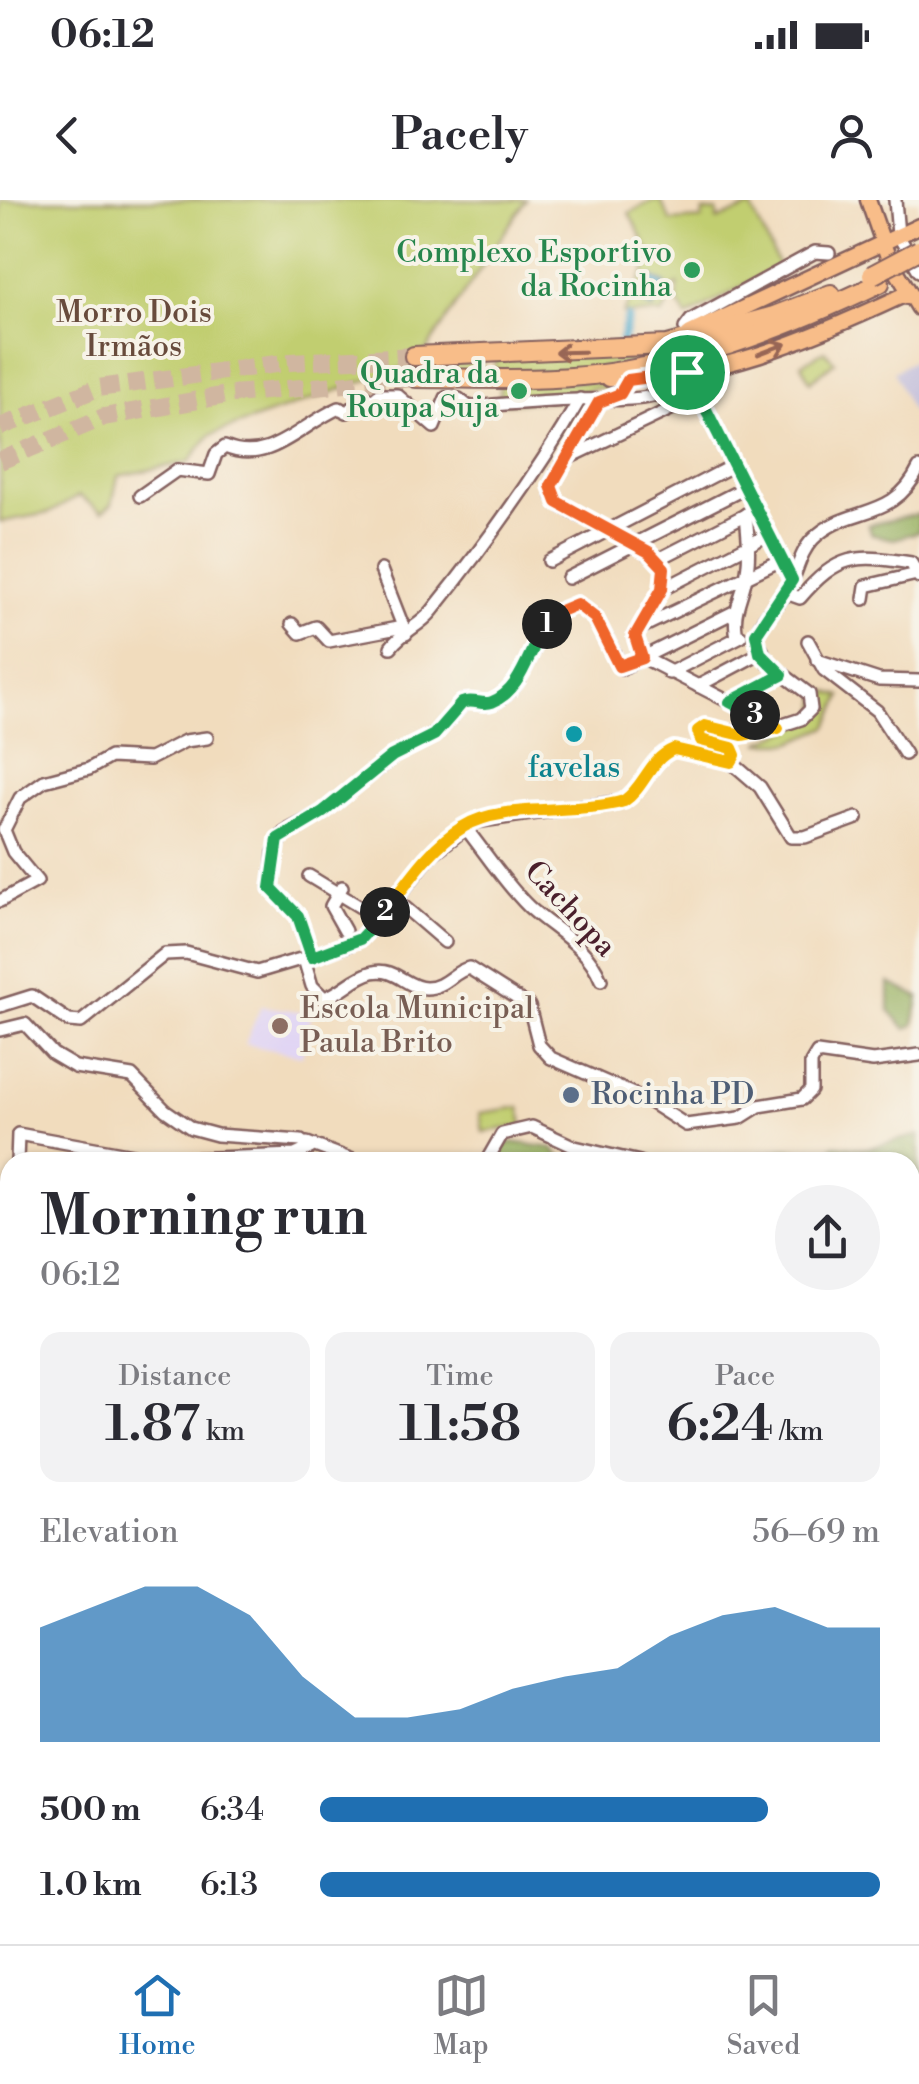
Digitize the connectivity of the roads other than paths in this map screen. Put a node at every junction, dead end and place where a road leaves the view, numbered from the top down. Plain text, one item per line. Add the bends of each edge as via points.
1 (894, 205) edge
2 (873, 208) edge
3 (919, 226) edge
4 (898, 235) junction
5 (882, 241) junction
6 (919, 250) edge
7 (860, 251) junction
8 (829, 252) dead end
9 (919, 261) edge
10 (919, 270) edge
11 (876, 279) junction
12 (915, 302) edge
13 (685, 328) dead end
14 (667, 345) junction
15 (414, 356) tunnel mouth
16 (573, 377) junction
17 (689, 377) junction
18 (416, 378) tunnel mouth
19 (628, 380) junction
20 (698, 396) junction
21 (580, 400) junction
22 (599, 402) junction
23 (568, 458) junction
24 (732, 466) junction
25 (919, 468) edge
26 (743, 489) junction
27 (140, 496) dead end
28 (750, 512) junction
29 (608, 529) junction
30 (768, 535) junction
31 (637, 544) junction
32 (750, 545) junction
33 (659, 559) junction
34 (549, 560) dead end
35 (781, 560) junction
36 (381, 570) dead end
37 (918, 575) edge
38 (568, 578) dead end
39 (746, 578) junction
40 (792, 580) junction
41 (662, 589) junction
42 (786, 593) junction
43 (864, 599) dead end
44 (734, 612) junction
45 (292, 624) dead end
46 (638, 629) junction
47 (404, 631) junction
48 (756, 634) junction
49 (737, 637) junction
50 (808, 641) dead end
51 (392, 647) dead end
52 (760, 653) junction
53 (642, 658) junction
54 (817, 660) junction
55 (668, 673) junction
56 (782, 675) junction
57 (919, 680) edge
58 (698, 686) junction
59 (730, 702) junction
60 (778, 728) junction
61 (207, 738) dead end
62 (905, 754) dead end
63 (731, 762) junction
64 (857, 818) dead end
65 (464, 826) junction
66 (309, 876) dead end
67 (341, 889) junction
68 (395, 899) junction
69 (0, 901) edge
70 (380, 918) junction
71 (345, 931) dead end
72 (445, 942) dead end
73 (308, 958) junction
74 (601, 980) dead end
75 (0, 1006) edge
76 (0, 1030) edge
77 (919, 1056) edge
78 (306, 1143) junction
79 (17, 1152) edge
80 (107, 1152) edge
81 (308, 1152) edge
82 (331, 1152) edge
83 (492, 1152) edge
84 (599, 1152) edge

1 - 2 street
1 - 4 street
2 - 5 main road
2 - 7 main road
3 - 4 main road
4 - 5 main road
4 - 10 street
5 - 7 main road
5 - 12 main road
6 - 11 highway, bridge
7 - 14 main road
8 - 13 street via 816,252
9 - 11 highway
11 - 14 highway
11 - 16 highway via 819,312 726,345
17 -> 12 main road via 902,296
14 -> 15 highway
16 - 18 highway
16 - 19 main road
17 - 19 main road
17 - 20 street
17 - 22 street via 655,398
19 - 22 street via 620,394
20 - 23 street
20 - 24 street
21 - 22 street
21 - 27 street via 469,407 446,398 434,426 397,395 372,401 366,396 346,412 320,414 266,452 225,448 209,474 177,470
21 - 47 street via 480,549 421,623
22 - 23 street
23 - 29 street via 552,482 557,502
24 - 26 street
24 - 29 street
25 - 40 street via 896,500 817,535
26 - 28 street
26 - 31 street
28 - 30 street
28 - 32 street
28 - 33 street
29 - 31 street
29 - 34 street
30 - 32 street
30 - 35 street
31 - 33 street
31 - 38 street
32 - 39 street
32 - 41 street
33 - 41 street
35 - 39 street
35 - 40 street
36 - 47 street
37 - 42 street via 912,563 860,558 823,570 800,598
37 - 43 street via 866,586
39 - 44 street
39 - 46 street
40 - 42 street
41 - 46 street
42 - 48 street
44 - 49 street
44 - 53 street
45 - 47 street via 300,633 316,627 329,642
46 - 53 street
47 - 51 street
48 - 49 street
48 - 52 street
49 - 55 street
50 - 54 street
52 - 56 street
52 - 58 street
53 - 55 street
53 - 73 street via 622,668 592,614 577,604 563,609 499,698 462,703 434,735 392,756 323,812 284,832 271,888 298,916
54 - 57 street via 879,680
54 - 62 street via 877,711
55 - 58 street
56 - 59 street
56 - 60 street via 809,694 812,705 806,716
58 - 59 street
59 - 60 street
60 - 63 street via 742,735 700,729 701,740 732,748
61 - 69 street via 146,759 110,758 44,780 20,798 4,830 37,881
63 - 64 street via 760,787 791,838
63 - 65 street via 674,749 659,757 624,801
65 - 68 street
65 - 74 street, Cachopa via 529,906 593,962
66 - 67 street
67 - 70 street
67 - 71 street via 331,906
68 - 70 street
68 - 72 street
70 - 73 street via 360,939
73 - 75 street via 248,972 186,953 165,954 81,1022 68,1021 32,996
73 - 77 street via 312,986 324,998 376,971 424,988 469,968 529,1006 550,1058 690,1125 806,1098 812,1057 821,1052 874,1061
76 - 78 street via 26,1024 75,1067 132,1076 180,1122 206,1133
78 - 81 street
78 - 82 street
79 - 80 street via 16,1134
83 - 84 street via 502,1134 532,1127

